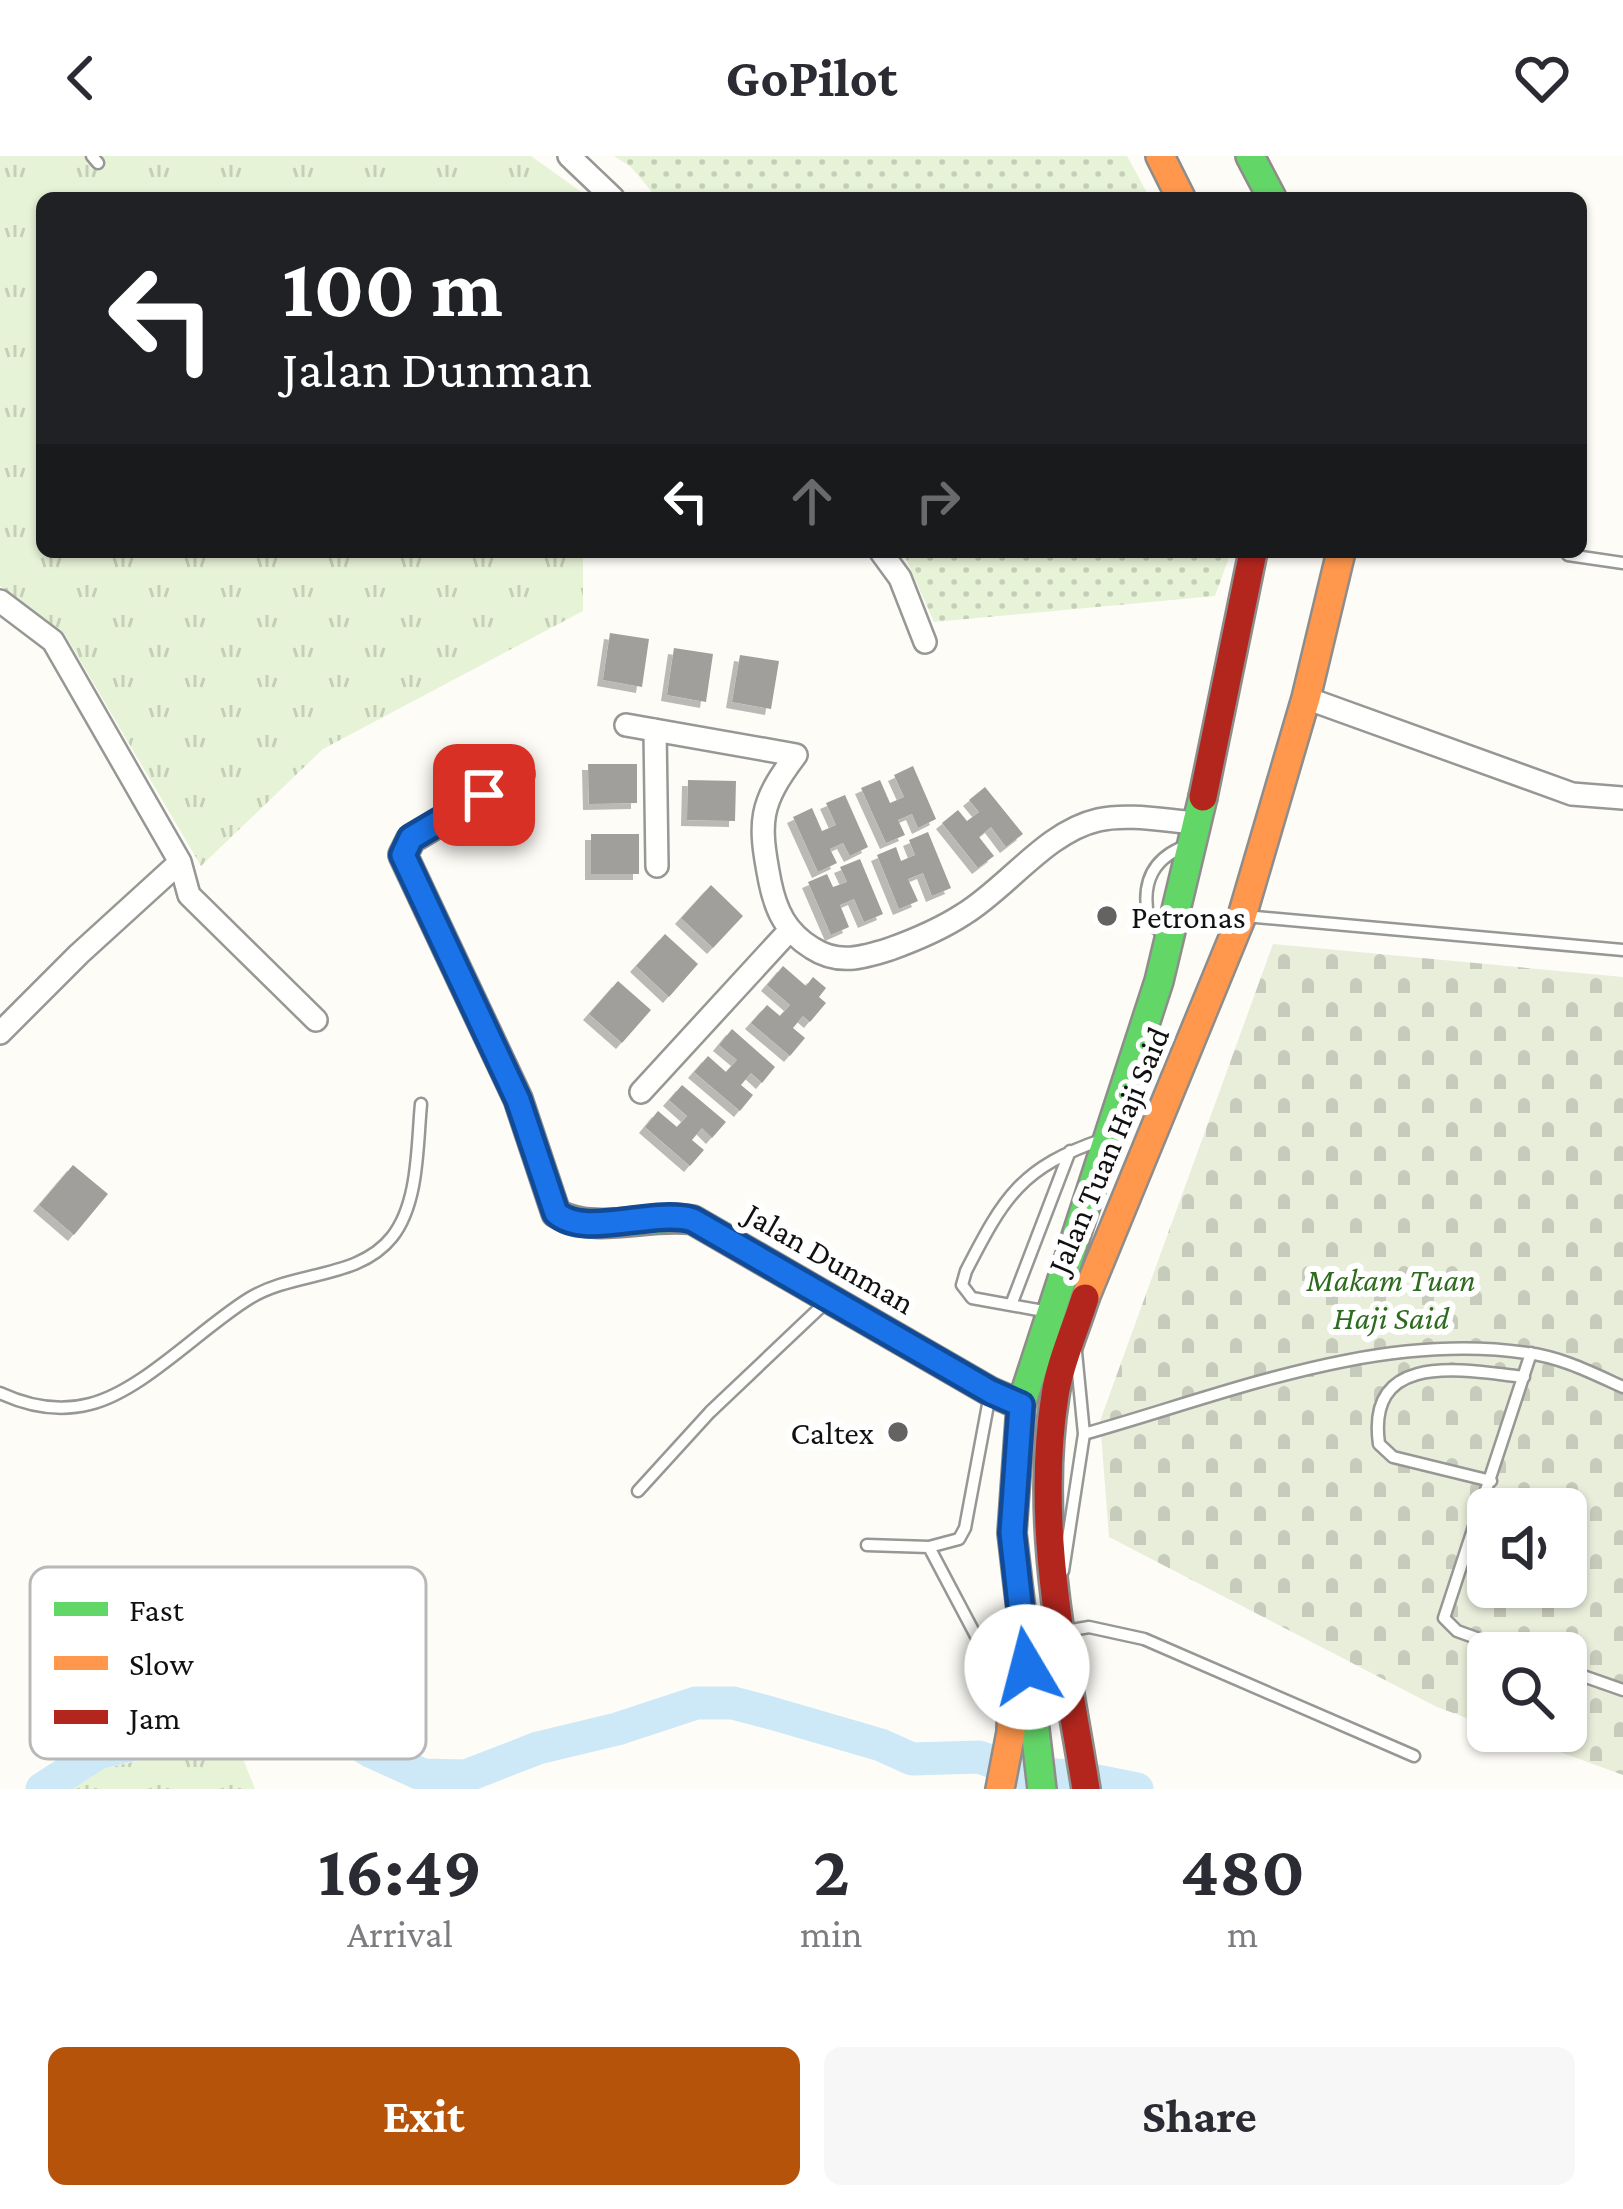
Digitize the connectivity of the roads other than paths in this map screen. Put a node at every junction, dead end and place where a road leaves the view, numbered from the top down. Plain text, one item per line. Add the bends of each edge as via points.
1 (569, 156) edge
2 (1160, 156) edge
3 (1250, 156) edge
4 (608, 192) edge
5 (1178, 192) edge
6 (1269, 192) edge
7 (885, 558) edge
8 (1252, 558) edge
9 (1340, 558) edge
10 (1587, 558) edge
11 (1623, 563) edge
12 (0, 601) edge
13 (925, 642) dead end
14 (1306, 698) junction
15 (626, 725) dead end
16 (655, 730) junction
17 (520, 774) dead end
18 (1623, 798) edge
19 (1196, 833) junction
20 (180, 862) junction
21 (657, 866) dead end
22 (1242, 916) junction
23 (788, 932) junction
24 (1623, 950) edge
25 (316, 1020) dead end
26 (0, 1034) edge
27 (641, 1092) dead end
28 (422, 1104) dead end
29 (1109, 1137) junction
30 (1070, 1150) junction
31 (828, 1300) junction
32 (1011, 1305) junction
33 (1048, 1312) junction
34 (1073, 1331) junction
35 (1531, 1353) junction
36 (1389, 1354) junction
37 (1524, 1377) junction
38 (1397, 1380) junction
39 (1623, 1387) edge
40 (991, 1392) junction
41 (0, 1394) edge
42 (1021, 1405) junction
43 (1084, 1434) junction
44 (1491, 1481) junction
45 (638, 1491) dead end
46 (866, 1545) dead end
47 (929, 1547) junction
48 (1015, 1586) junction
49 (1058, 1618) junction
50 (1467, 1635) edge
51 (1012, 1672) junction
52 (1587, 1677) edge
53 (1623, 1690) edge
54 (1414, 1756) dead end
55 (1000, 1789) edge
56 (1042, 1789) edge
57 (1086, 1789) edge

1 - 4 street
2 - 5 main road
3 - 6 main road
7 - 13 street
8 - 19 main road, Jalan Tuan Haji Said
9 - 14 main road, Jalan Tuan Haji Said
10 - 11 lane
12 - 20 street via 53,641
14 - 18 street via 1572,794
14 - 22 main road, Jalan Tuan Haji Said
15 - 16 street
16 - 21 street
16 - 23 street via 796,754 770,790 763,820 773,899
17 - 31 main road, Jalan Dunman via 411,838 403,855 518,1100 556,1213 576,1224 674,1214 693,1220
19 - 23 street via 1099,820 1067,833 965,914 862,958 839,960
19 - 29 main road, Jalan Tuan Haji Said
20 - 25 street via 189,896
20 - 26 street
22 - 24 lane
22 - 34 main road, Jalan Tuan Haji Said
23 - 27 street
28 - 41 lane via 406,1210 374,1253 251,1297 123,1390 91,1404 54,1408
29 - 30 lane
29 - 33 main road, Jalan Tuan Haji Said
30 - 32 lane
30 - 32 lane via 1007,1196 966,1271 965,1293
31 - 40 main road, Jalan Dunman
31 - 45 lane
32 - 33 lane
33 - 42 main road, Jalan Tuan Haji Said
34 - 43 lane
34 - 49 main road, Jalan Tuan Haji Said via 1048,1449
35 - 36 lane
35 - 37 lane
35 - 39 lane
36 - 38 lane
36 - 43 lane
37 - 38 lane via 1452,1369
37 - 44 lane
38 - 44 lane via 1376,1420 1379,1444 1393,1457
40 - 42 main road, Jalan Dunman
40 - 47 lane via 965,1528 959,1539
42 - 48 main road, Jalan Tuan Haji Said
43 - 49 lane
44 - 50 lane via 1444,1618
46 - 47 lane
47 - 51 lane via 985,1653
48 - 51 main road
48 - 56 main road, Jalan Tuan Haji Said
49 - 54 lane via 1144,1639
49 - 57 main road, Jalan Tuan Haji Said
51 - 55 main road
52 - 53 lane

